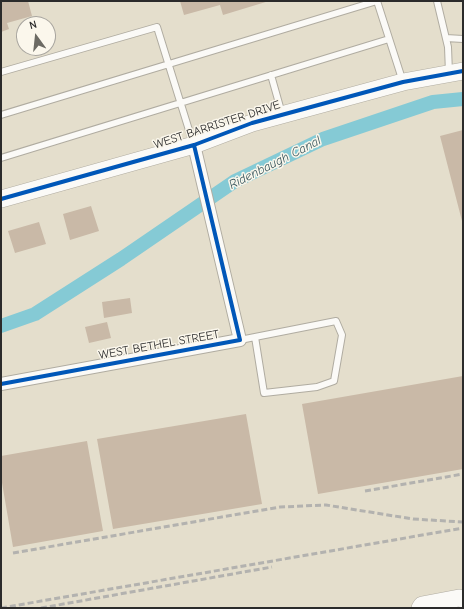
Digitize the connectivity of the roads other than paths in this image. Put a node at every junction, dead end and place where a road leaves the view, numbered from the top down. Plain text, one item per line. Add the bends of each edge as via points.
1 (377, 1) edge
2 (437, 1) edge
3 (446, 38) junction
4 (389, 39) junction
5 (463, 39) edge
6 (170, 64) junction
7 (1, 72) edge
8 (456, 72) edge
9 (271, 75) junction
10 (402, 82) junction
11 (180, 103) junction
12 (1, 115) edge
13 (282, 115) junction
14 (194, 145) junction
15 (1, 158) edge
16 (1, 199) edge
17 (255, 337) junction
18 (240, 340) junction
19 (1, 384) edge
20 (463, 599) edge
21 (420, 608) edge

1 - 4 lane
1 - 6 lane
2 - 3 lane
3 - 5 lane
3 - 8 lane
4 - 9 lane
4 - 10 lane
6 - 7 lane via 157,26
6 - 11 lane
6 - 12 lane
8 - 10 street, WEST BARRISTER DRIVE
9 - 11 lane
9 - 13 lane
10 - 13 street, WEST BARRISTER DRIVE
11 - 14 lane
11 - 15 lane
13 - 14 street, WEST BARRISTER DRIVE via 252,123
14 - 16 street, WEST BARRISTER DRIVE
14 - 18 street
17 - 17 lane via 336,321 342,335 334,381 317,387 264,393
17 - 18 lane
18 - 19 street, WEST BETHEL STREET
20 - 21 street via 422,605

